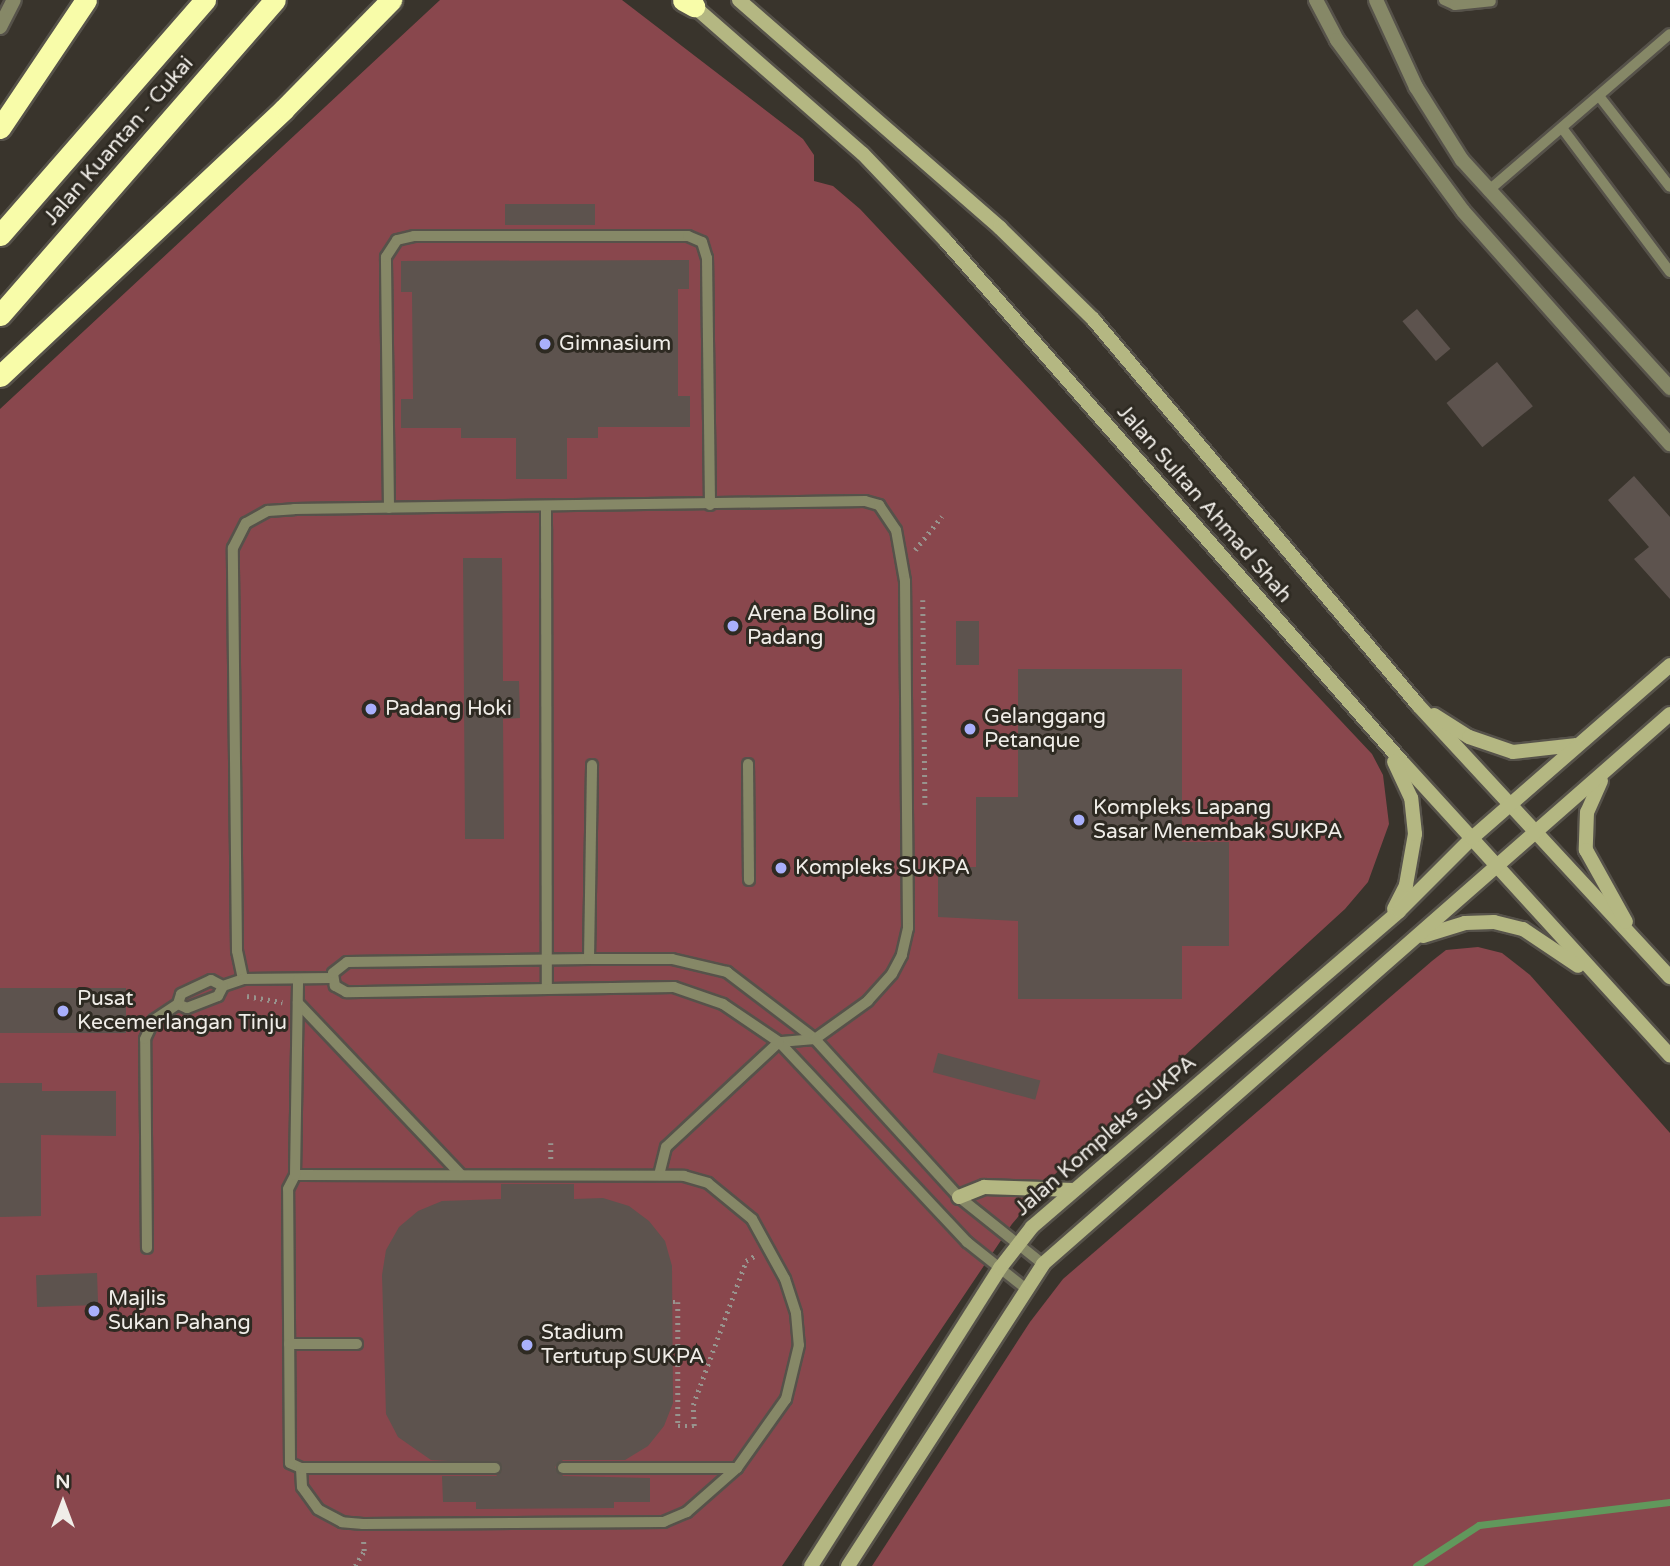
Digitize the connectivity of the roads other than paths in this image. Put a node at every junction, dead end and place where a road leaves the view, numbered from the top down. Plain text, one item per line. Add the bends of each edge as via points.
1 (14, 0) edge
2 (86, 0) edge
3 (205, 0) edge
4 (275, 0) edge
5 (391, 0) edge
6 (405, 0) edge
7 (739, 0) edge
8 (1316, 0) edge
9 (1376, 0) edge
10 (1444, 0) edge
11 (1491, 1) edge
12 (688, 2) edge
13 (371, 24) junction
14 (0, 27) edge
15 (1670, 34) edge
16 (1599, 96) junction
17 (0, 128) edge
18 (1562, 128) junction
19 (1670, 187) edge
20 (1488, 191) junction
21 (0, 235) edge
22 (1670, 272) edge
23 (0, 315) edge
24 (0, 376) edge
25 (1670, 388) edge
26 (1670, 444) edge
27 (710, 505) junction
28 (546, 507) junction
29 (388, 508) junction
30 (1670, 665) edge
31 (1418, 705) junction
32 (1670, 714) edge
33 (1375, 732) junction
34 (1582, 743) junction
35 (748, 764) dead end
36 (592, 765) dead end
37 (1604, 773) junction
38 (1508, 806) junction
39 (1535, 835) junction
40 (1472, 838) junction
41 (1498, 867) junction
42 (749, 880) dead end
43 (1370, 936) junction
44 (1419, 937) junction
45 (1638, 943) junction
46 (589, 959) junction
47 (547, 960) junction
48 (1670, 977) edge
49 (332, 978) junction
50 (298, 979) junction
51 (234, 982) junction
52 (1604, 986) junction
53 (547, 988) junction
54 (298, 1003) junction
55 (178, 1004) junction
56 (815, 1039) junction
57 (779, 1042) junction
58 (1670, 1055) edge
59 (295, 1175) junction
60 (461, 1175) junction
61 (659, 1175) junction
62 (1074, 1190) junction
63 (959, 1197) junction
64 (1016, 1245) junction
65 (147, 1248) dead end
66 (1043, 1264) junction
67 (1000, 1268) junction
68 (1025, 1288) junction
69 (357, 1343) dead end
70 (289, 1344) junction
71 (301, 1468) junction
72 (495, 1468) dead end
73 (563, 1468) dead end
74 (737, 1468) junction
75 (811, 1566) edge
76 (848, 1566) edge

1 - 14 street
2 - 17 highway
3 - 21 highway, Jalan Kuantan - Cukai
4 - 23 highway, Jalan Kuantan - Cukai
5 - 13 highway
6 - 13 highway
7 - 31 main road, Jalan Sultan Ahmad Shah via 1000,228 1093,319
8 - 26 street via 1337,40 1463,211
9 - 20 street via 1430,113
10 - 11 lane via 1455,5
12 - 33 main road, Jalan Sultan Ahmad Shah via 863,154 945,240
13 - 24 highway
15 - 16 lane
16 - 18 lane
16 - 19 lane
18 - 20 lane
18 - 22 lane
20 - 25 street
27 - 28 lane
27 - 29 lane via 708,258 702,242 688,236 414,236 397,240 386,257
27 - 56 lane via 872,503 890,516 903,558 906,942 881,989
28 - 29 lane
28 - 47 lane
29 - 51 lane via 268,511 246,523 234,539
30 - 34 main road, Jalan Kompleks SUKPA
31 - 34 main road via 1469,737 1504,750 1527,754
31 - 38 main road, Jalan Sultan Ahmad Shah
32 - 37 main road
33 - 40 main road, Jalan Sultan Ahmad Shah
33 - 43 main road via 1400,770 1411,798 1415,834 1402,896
34 - 38 main road, Jalan Kompleks SUKPA
35 - 42 lane
36 - 46 lane
37 - 39 main road
37 - 45 main road via 1589,802 1586,850
38 - 39 main road, Jalan Sultan Ahmad Shah
38 - 40 main road, Jalan Kompleks SUKPA
39 - 41 main road
39 - 45 main road, Jalan Sultan Ahmad Shah
40 - 41 main road, Jalan Sultan Ahmad Shah
40 - 43 main road, Jalan Kompleks SUKPA
41 - 44 main road
41 - 52 main road, Jalan Sultan Ahmad Shah
43 - 62 main road, Jalan Kompleks SUKPA
44 - 52 main road via 1479,921 1510,925 1534,936
44 - 66 main road
45 - 48 main road, Jalan Sultan Ahmad Shah
46 - 47 lane
46 - 56 lane via 672,959 727,972
47 - 49 lane via 347,962 338,965
47 - 53 lane
49 - 50 lane
49 - 53 lane via 338,989 346,992
50 - 51 lane
50 - 54 lane
51 - 55 lane via 218,996 187,1008
51 - 55 lane via 211,980 181,994
52 - 58 main road, Jalan Sultan Ahmad Shah
53 - 57 lane via 691,990 723,1004
54 - 59 lane
54 - 60 lane
55 - 65 lane via 154,1020 145,1039
56 - 57 lane
56 - 63 lane
57 - 61 lane via 666,1147
57 - 67 lane via 967,1242
59 - 60 lane
59 - 70 lane via 288,1189
60 - 61 lane
61 - 74 lane via 696,1178 741,1208 770,1246 796,1313 797,1357 786,1399
62 - 63 main road via 984,1187
62 - 64 main road, Jalan Kompleks SUKPA
63 - 64 lane
64 - 66 lane
64 - 67 main road, Jalan Kompleks SUKPA
66 - 68 main road
67 - 68 lane
67 - 75 main road, Jalan Kompleks SUKPA
68 - 76 main road via 957,1403
69 - 70 lane
70 - 71 lane via 290,1463
71 - 72 lane
71 - 74 lane via 302,1488 318,1509 342,1522 656,1524 687,1512
73 - 74 lane

